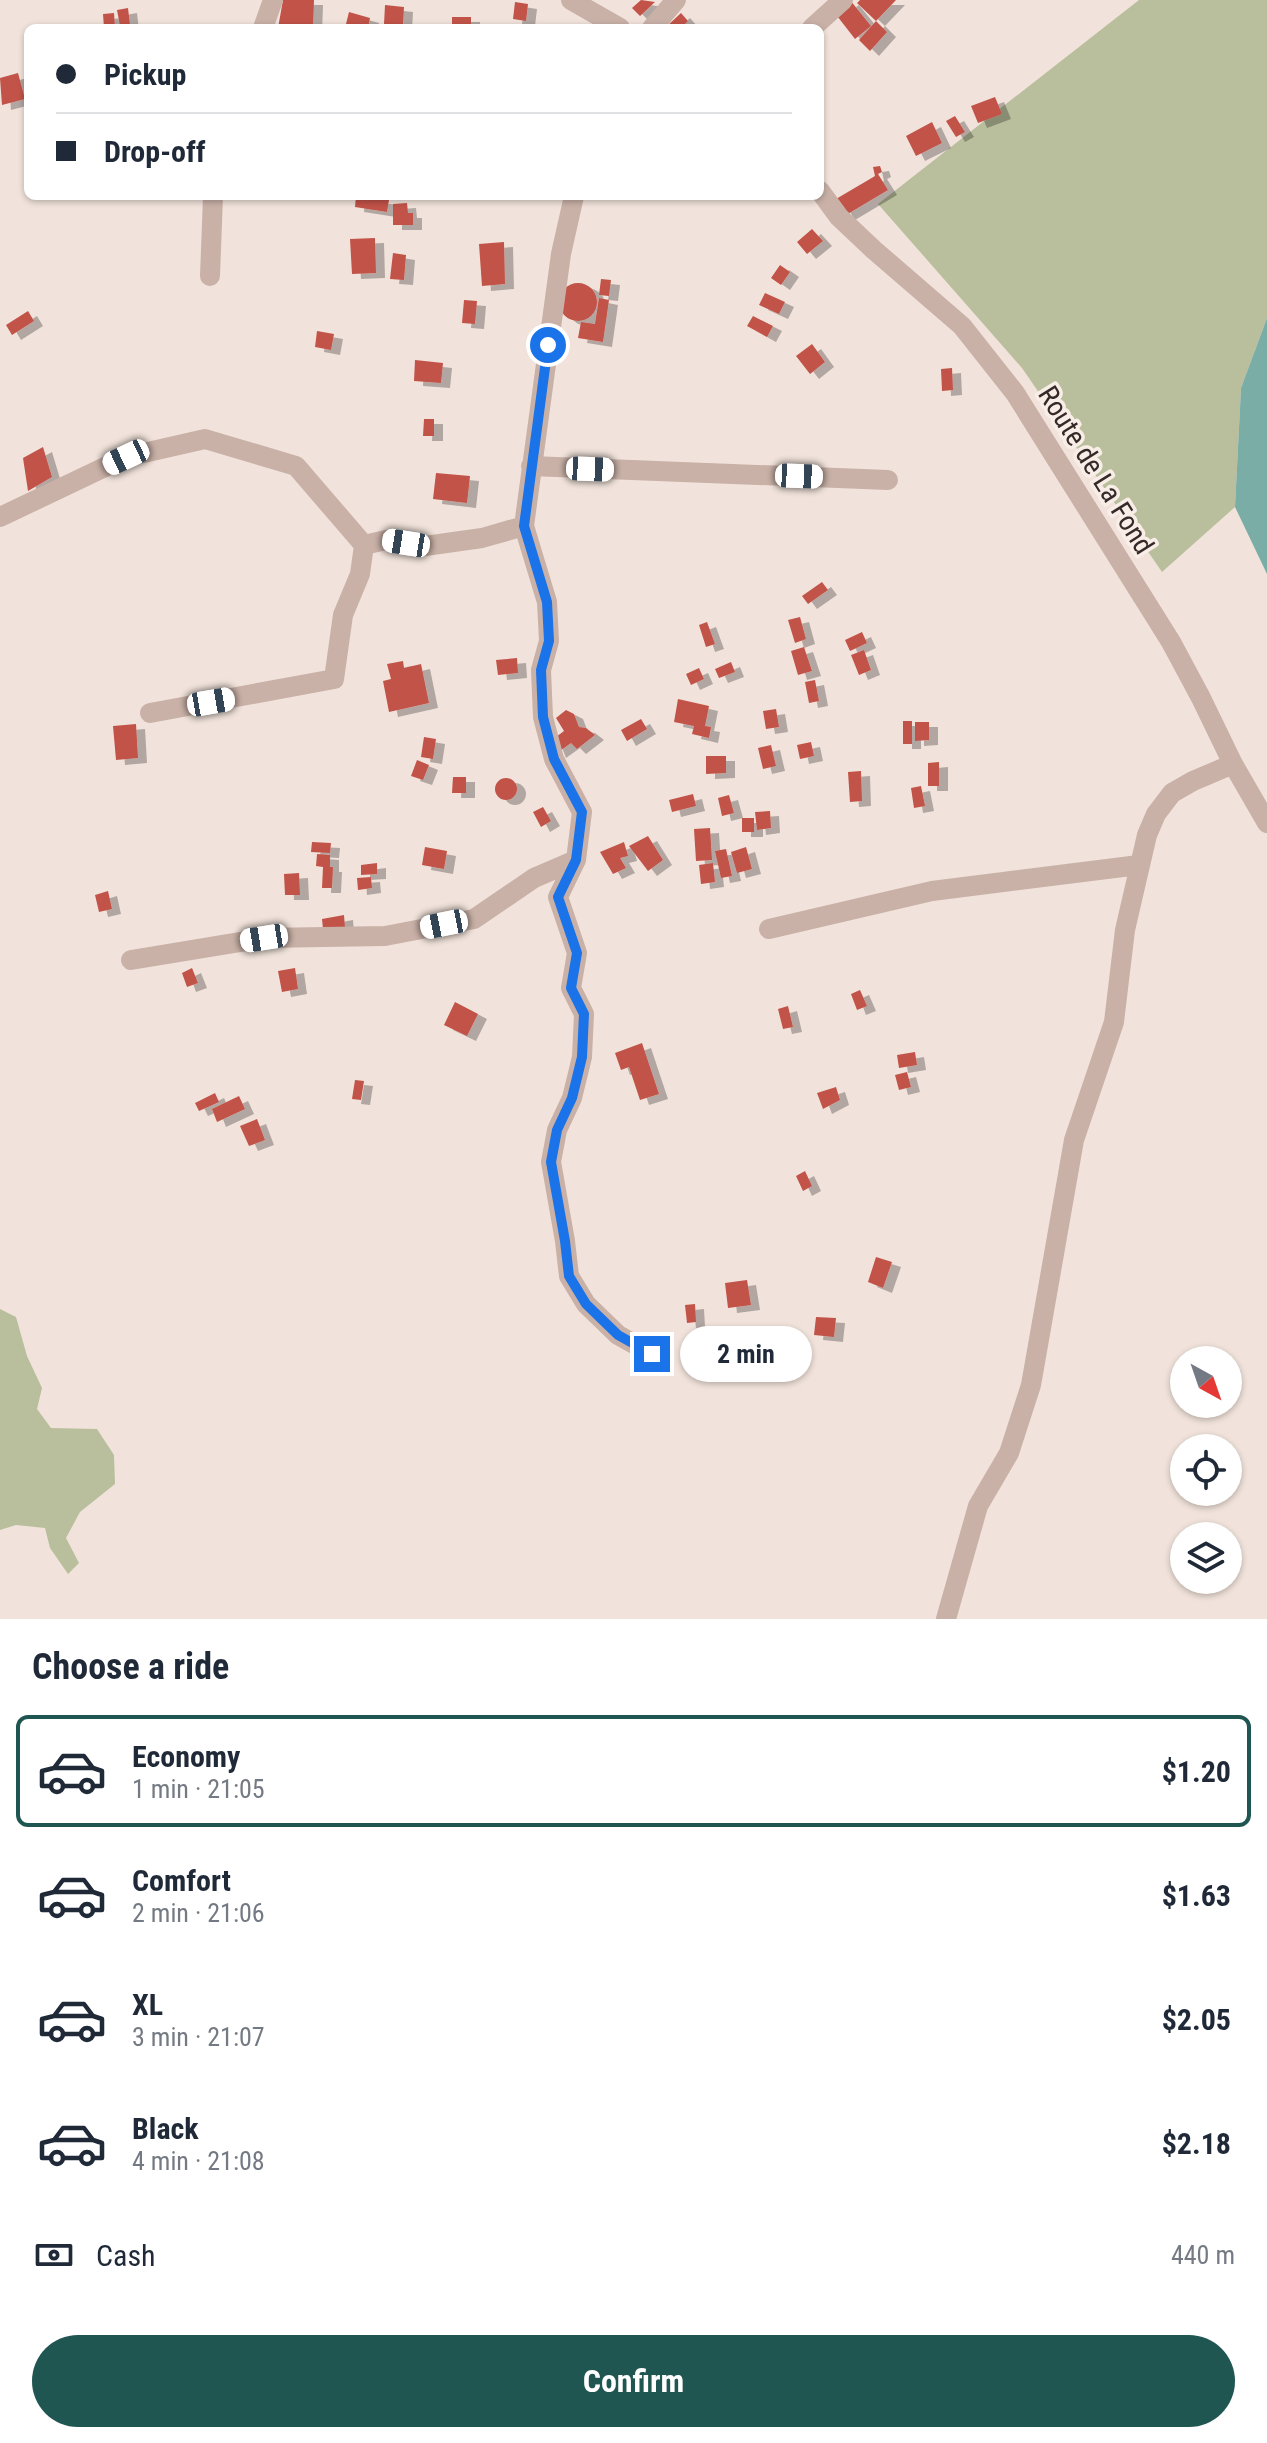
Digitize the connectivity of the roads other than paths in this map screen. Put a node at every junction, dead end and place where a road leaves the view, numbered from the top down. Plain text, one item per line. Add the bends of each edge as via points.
1 (273, 0) edge
2 (571, 0) edge
3 (676, 0) edge
4 (843, 0) edge
5 (264, 24) edge
6 (609, 24) edge
7 (655, 24) edge
8 (816, 24) edge
9 (824, 196) edge
10 (213, 200) edge
11 (573, 200) edge
12 (210, 276) dead end
13 (531, 466) junction
14 (888, 480) dead end
15 (0, 517) edge
16 (524, 526) junction
17 (364, 545) junction
18 (150, 713) dead end
19 (1233, 764) junction
20 (1267, 823) edge
21 (576, 860) junction
22 (1139, 865) junction
23 (769, 929) dead end
24 (131, 960) dead end
25 (652, 1354) dead end
26 (946, 1619) edge

1 - 5 street
2 - 6 street
3 - 7 street
4 - 8 street
9 - 19 street, Route de La Fond via 839,217 962,326 1015,393 1171,642
10 - 12 street
11 - 13 street
13 - 14 street
13 - 16 street
15 - 17 street via 126,457 205,439 296,466
16 - 17 street via 425,546 386,540
16 - 21 street via 547,602 543,717 554,759 582,812
17 - 18 street via 360,574 343,615 334,679
19 - 20 street, Route de La Fond
19 - 22 street via 1172,793 1156,814
21 - 24 street via 534,878 474,919 385,936 264,938
21 - 25 street via 558,897 577,953 571,988 584,1014 582,1057 551,1162 569,1276 586,1304 618,1335
22 - 23 street via 932,891
22 - 26 street via 1114,1022 1074,1140 1031,1385 1009,1453 978,1506

